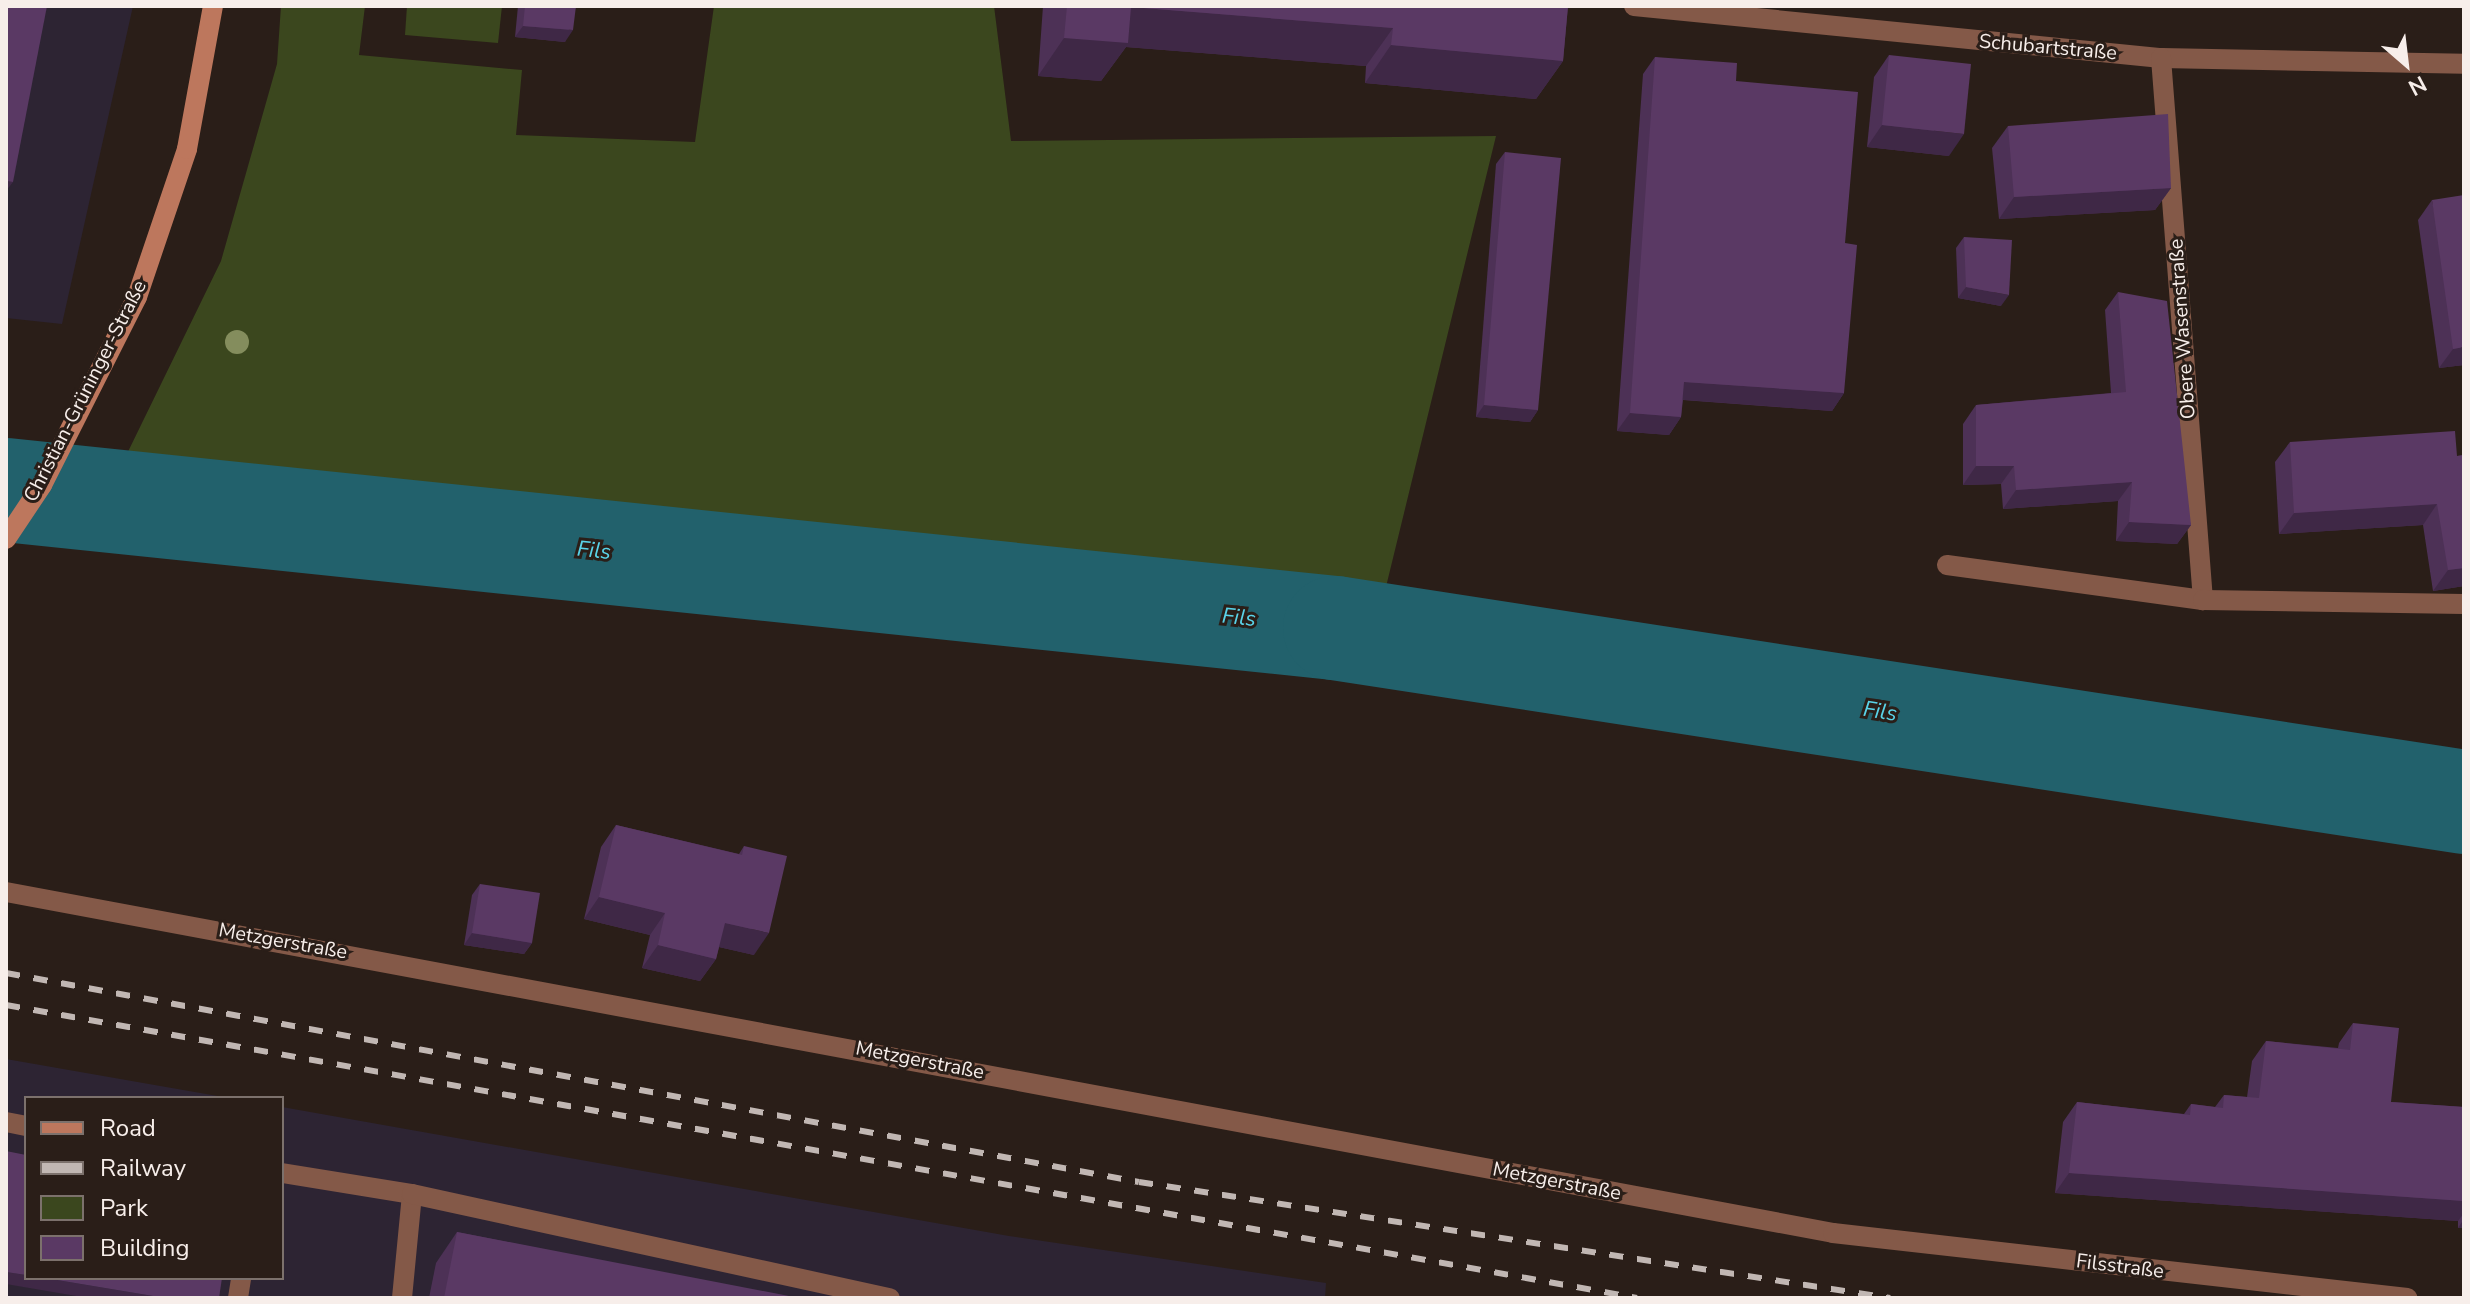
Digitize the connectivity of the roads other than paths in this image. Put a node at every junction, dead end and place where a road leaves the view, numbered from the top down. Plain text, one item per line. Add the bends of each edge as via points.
1 (213, 6) edge
2 (1634, 6) edge
3 (2161, 58) junction
4 (2464, 64) edge
5 (6, 539) edge
6 (1947, 565) dead end
7 (2203, 600) junction
8 (2464, 604) edge
9 (6, 892) edge
10 (284, 1173) edge
11 (412, 1194) junction
12 (1833, 1233) joint
13 (402, 1298) edge
14 (890, 1298) edge
15 (2407, 1298) edge

1 - 5 street, Christian-Grüninger-Straße via 187,149 137,297 42,485
2 - 3 street, Schubartstraße
3 - 4 street, Schubartstraße
3 - 7 street, Obere Wasenstraße
6 - 7 street
7 - 8 street
9 - 12 street, Metzgerstraße
10 - 11 street
11 - 13 street
11 - 14 street
12 - 15 street, Filsstraße

